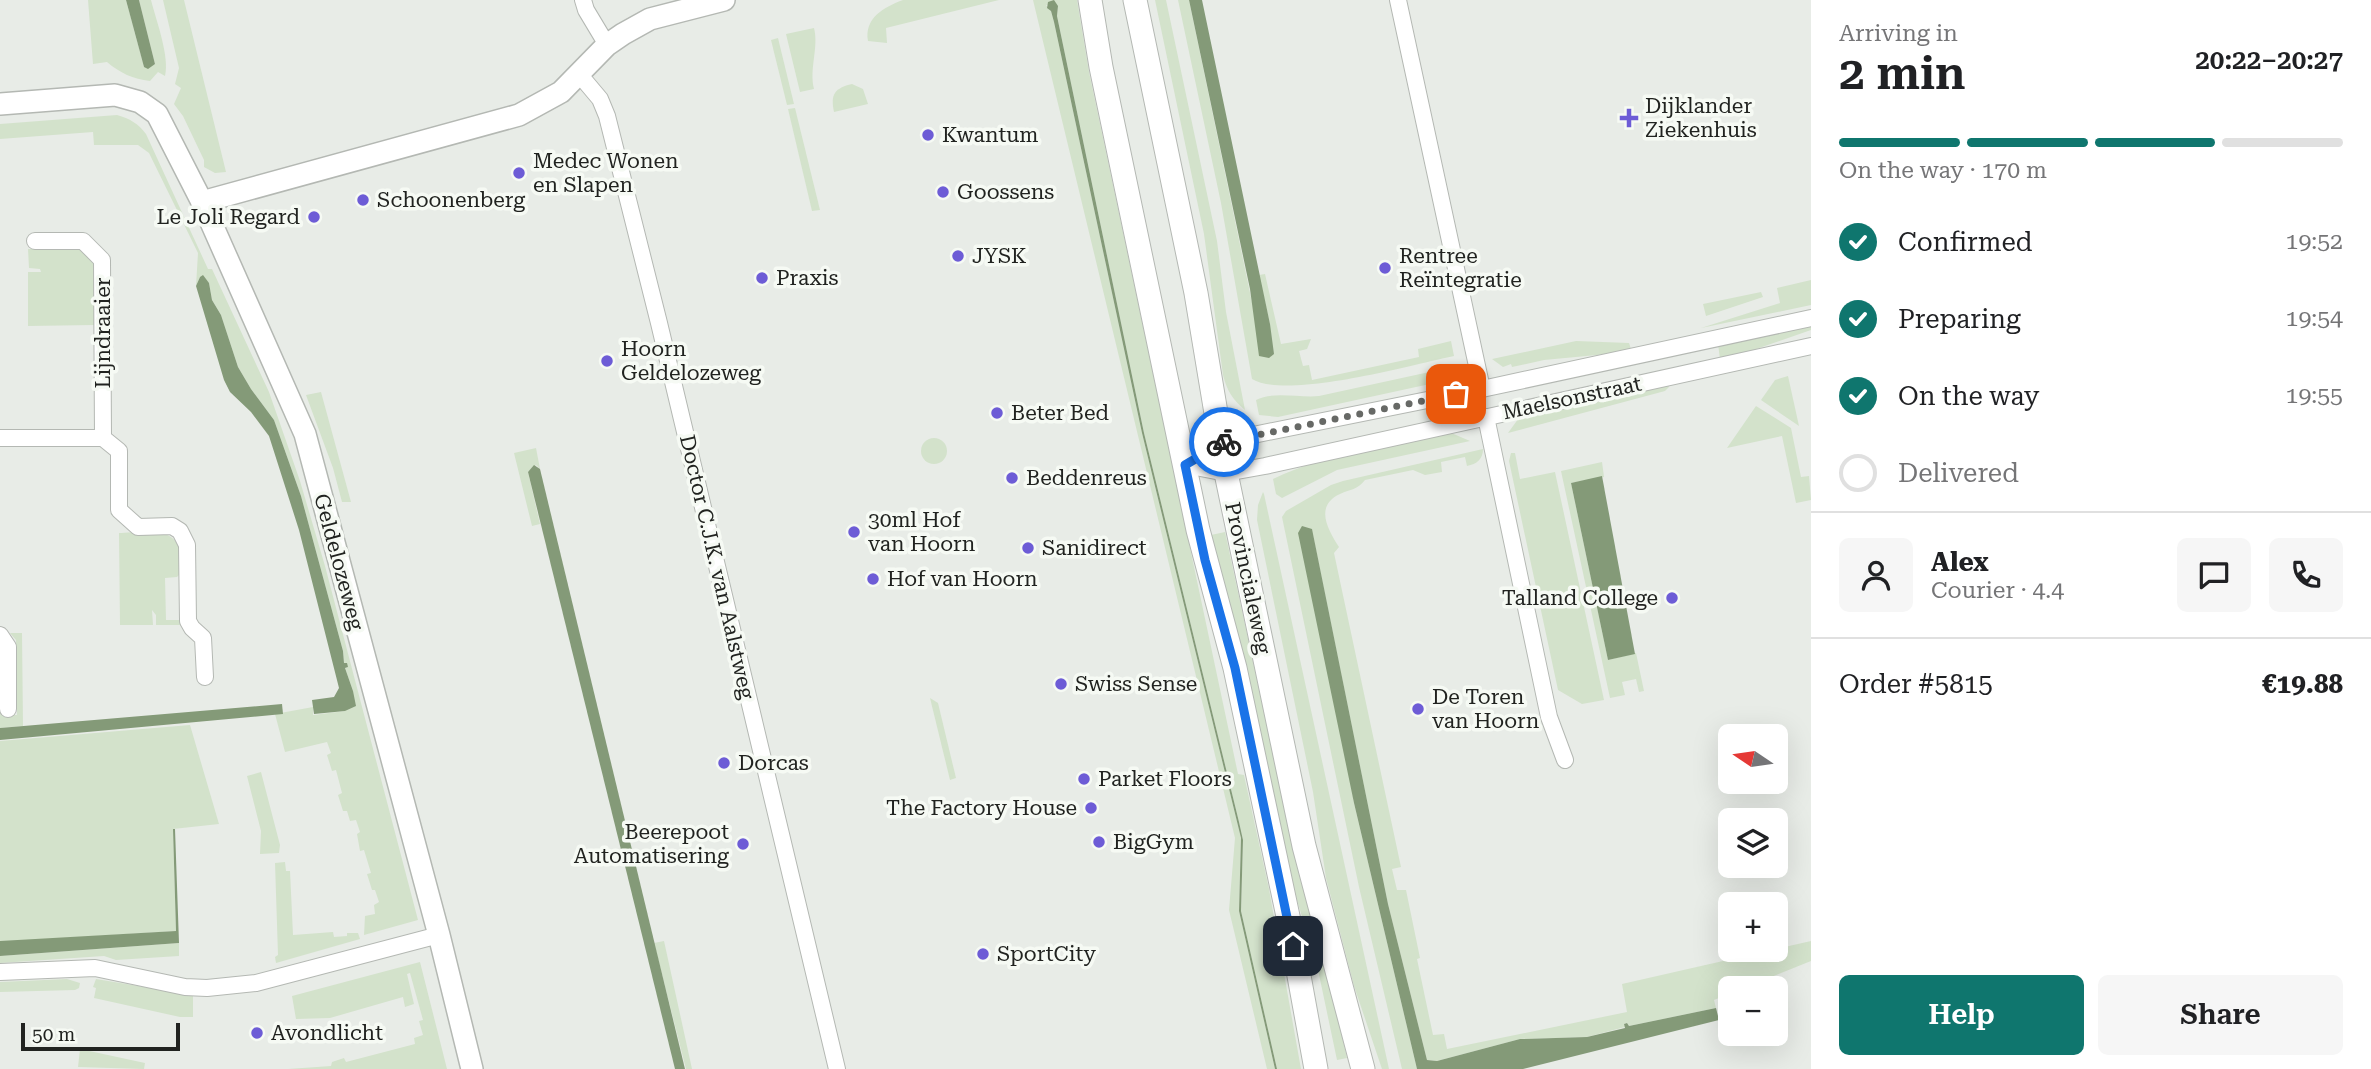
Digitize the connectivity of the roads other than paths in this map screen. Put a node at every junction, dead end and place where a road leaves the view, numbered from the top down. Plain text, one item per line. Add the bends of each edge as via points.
1 (583, 0) edge
2 (724, 0) edge
3 (1090, 0) edge
4 (1135, 0) edge
5 (1398, 0) edge
6 (607, 45) junction
7 (579, 74) junction
8 (0, 104) edge
9 (202, 202) junction
10 (36, 241) dead end
11 (1811, 318) edge
12 (1811, 345) edge
13 (1482, 389) junction
14 (1486, 417) junction
15 (0, 438) edge
16 (103, 438) junction
17 (1221, 442) junction
18 (1185, 465) junction
19 (1226, 473) junction
20 (0, 635) edge
21 (205, 677) dead end
22 (8, 709) dead end
23 (1565, 760) dead end
24 (439, 935) junction
25 (0, 972) edge
26 (472, 1069) edge
27 (837, 1069) edge
28 (1315, 1069) edge
29 (1363, 1069) edge

1 - 6 street
2 - 6 street via 650,19
3 - 18 main road, Provincialeweg
4 - 17 main road, Provincialeweg via 1196,293
5 - 13 street, Maelsonstraat
6 - 7 street
7 - 9 street via 561,92 519,115
7 - 27 street, Doctor C.J.K. van Aalstweg via 600,99 611,129
8 - 9 street, Geldelozeweg via 115,95 140,102 157,114
9 - 24 street, Geldelozeweg via 304,434
10 - 16 street, Lijndraaier via 83,241 102,260
11 - 13 street, Maelsonstraat
12 - 14 street, Maelsonstraat
13 - 17 street, Maelsonstraat
14 - 19 street, Maelsonstraat
14 - 23 street via 1549,718
15 - 16 street
16 - 21 street, Lijndraaier via 119,451 119,510 138,527 172,526 187,545 188,621 203,638
17 - 18 street, Maelsonstraat
17 - 19 main road, Provincialeweg
18 - 19 street, Maelsonstraat
18 - 28 main road, Provincialeweg via 1241,695
19 - 29 main road, Provincialeweg via 1304,846
20 - 22 street via 8,647
24 - 25 street via 256,983 207,988 95,968
24 - 26 street, Geldelozeweg

